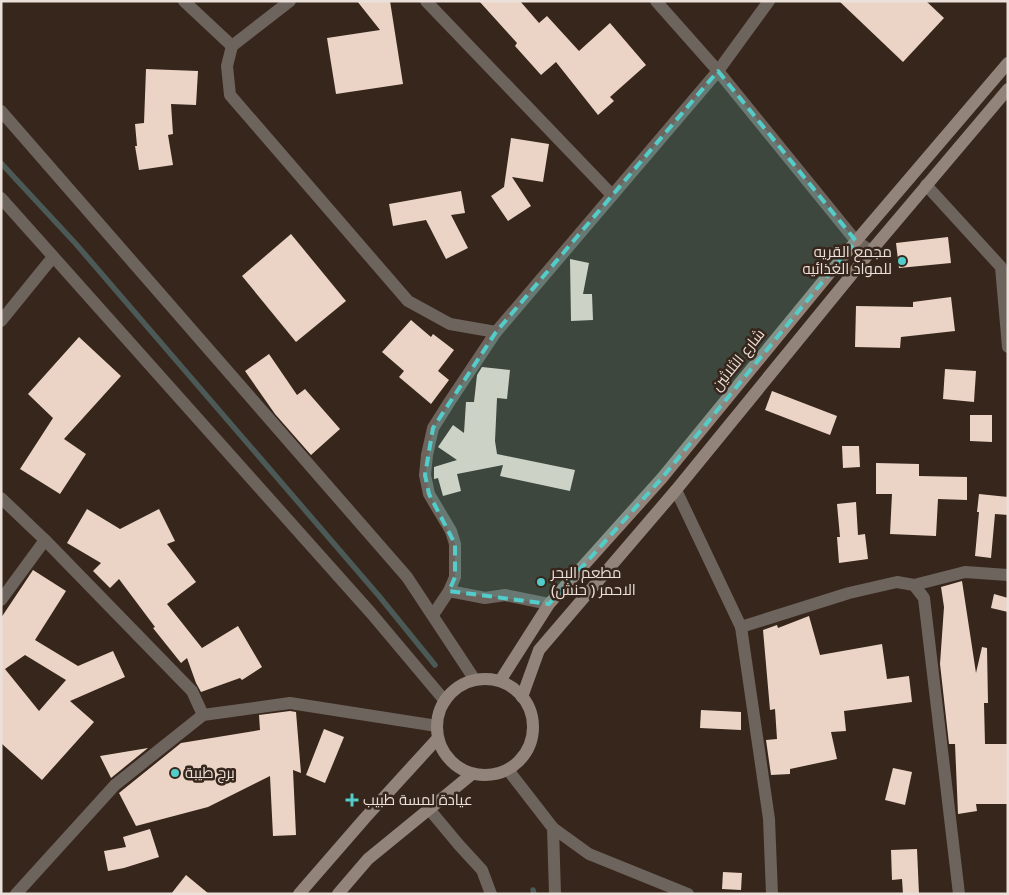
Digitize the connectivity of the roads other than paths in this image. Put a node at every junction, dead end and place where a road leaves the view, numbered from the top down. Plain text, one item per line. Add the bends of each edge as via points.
1 (184, 1) edge
2 (290, 1) edge
3 (426, 1) edge
4 (656, 1) edge
5 (769, 1) edge
6 (232, 46) junction
7 (1008, 64) edge
8 (718, 71) junction
9 (1008, 88) edge
10 (1, 111) edge
11 (926, 185) junction
12 (612, 196) junction
13 (1, 198) edge
14 (856, 241) junction
15 (871, 251) junction
16 (53, 257) junction
17 (1004, 267) edge
18 (1, 321) edge
19 (496, 332) junction
20 (1008, 347) edge
21 (676, 490) junction
22 (1, 498) edge
23 (45, 540) junction
24 (1008, 574) edge
25 (914, 585) junction
26 (449, 591) junction
27 (1, 600) edge
28 (549, 604) junction
29 (432, 615) junction
30 (741, 627) junction
31 (474, 680) junction
32 (500, 680) junction
33 (522, 697) junction
34 (445, 701) junction
35 (203, 715) junction
36 (438, 732) junction
37 (508, 770) junction
38 (472, 774) junction
39 (429, 809) junction
40 (553, 828) junction
41 (16, 894) edge
42 (299, 894) edge
43 (338, 894) edge
44 (491, 894) edge
45 (555, 894) edge
46 (688, 894) edge
47 (772, 894) edge
48 (959, 894) edge

1 - 6 street
2 - 6 street
3 - 12 street
4 - 8 street
5 - 8 street
6 - 19 street via 226,66 230,96 408,301 450,324
7 - 14 main road, شارع الثلاثين
8 - 12 street
8 - 14 street
9 - 11 main road
10 - 29 street via 407,577
11 - 15 main road
11 - 17 street
12 - 19 street
13 - 16 street
14 - 15 street
14 - 28 main road, شارع الثلاثين via 662,478
15 - 21 main road
16 - 18 street
16 - 34 street
17 - 20 street
19 - 26 street via 434,428 427,455 425,475 429,494 455,544 455,577
21 - 30 street
21 - 33 main road via 539,650
22 - 23 street
23 - 27 street
23 - 35 street via 192,691
24 - 25 street via 965,572
25 - 30 street via 897,582 849,593
25 - 48 street via 924,598
26 - 28 street via 485,598 505,595
26 - 29 street
28 - 32 main road, شارع الثلاثين
29 - 31 street
30 - 47 street via 769,819
31 - 32 main road
31 - 34 main road via 458,688
32 - 33 main road
33 - 37 main road via 533,716 532,741 527,753
34 - 36 main road via 439,713
35 - 36 street via 290,703
35 - 41 street via 115,785
36 - 38 main road via 450,760
36 - 42 main road
37 - 38 main road via 490,775
37 - 40 street
38 - 39 main road
39 - 43 main road via 368,859
39 - 44 street via 482,870
40 - 45 street
40 - 46 street via 589,854

